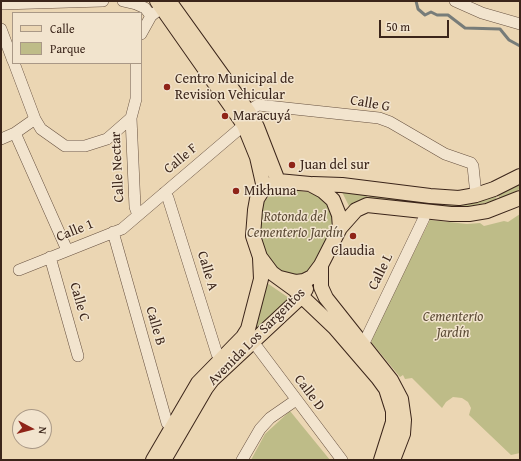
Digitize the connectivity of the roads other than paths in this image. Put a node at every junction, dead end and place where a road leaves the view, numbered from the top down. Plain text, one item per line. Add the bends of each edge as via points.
1 (103, 1) edge
2 (123, 1) edge
3 (455, 1) edge
4 (1, 4) edge
5 (161, 6) edge
6 (520, 24) edge
7 (1, 29) edge
8 (142, 33) edge
9 (12, 59) edge
10 (14, 64) edge
11 (136, 64) edge
12 (248, 111) junction
13 (131, 118) junction
14 (35, 119) junction
15 (244, 126) junction
16 (15, 133) junction
17 (1, 139) edge
18 (520, 176) edge
19 (278, 182) junction
20 (310, 184) junction
21 (264, 188) junction
22 (164, 193) junction
23 (476, 195) junction
24 (520, 198) edge
25 (424, 211) junction
26 (138, 215) junction
27 (340, 228) junction
28 (113, 232) junction
29 (67, 250) junction
30 (50, 257) junction
31 (260, 257) junction
32 (321, 266) junction
33 (19, 270) dead end
34 (312, 277) junction
35 (280, 278) junction
36 (301, 297) junction
37 (254, 342) junction
38 (359, 348) junction
39 (78, 356) dead end
40 (220, 359) junction
41 (296, 400) junction
42 (177, 429) junction
43 (153, 460) edge
44 (164, 460) edge
45 (242, 460) edge
46 (342, 460) edge
47 (381, 460) edge
48 (393, 460) edge

1 - 4 street
2 - 5 street via 145,8
3 - 6 street
5 - 8 street
5 - 12 main road
5 - 15 main road
7 - 9 street
10 - 14 street
11 - 13 street, Calle Nectar via 136,99
12 - 15 main road
12 - 19 main road via 257,127
12 - 23 street, Calle G via 258,105 379,118 390,122 444,154 471,162
13 - 14 street via 107,139 74,147 57,142 41,130
13 - 26 street, Calle Nectar via 135,207
14 - 16 street
15 - 21 main road via 257,157
15 - 22 street, Calle F
16 - 17 street
16 - 29 street
18 - 23 main road via 508,184
19 - 20 main road
19 - 21 main road
20 - 23 main road via 459,198
20 - 27 main road via 333,200 339,215
21 - 31 main road via 257,199 253,221 253,236
22 - 26 street, Calle F
22 - 40 street, Calle A via 168,198
24 - 25 main road via 487,211 469,214
25 - 27 main road via 363,206
25 - 38 street, Calle L via 424,218
26 - 28 street, Calle 1 via 122,229
27 - 32 main road
28 - 29 street, Calle 1
28 - 42 street, Calle B via 167,423
29 - 30 street, Calle 1
30 - 33 street, Calle 1
30 - 39 street, Calle C
31 - 35 main road via 272,273
31 - 40 main road, Avenida Los Sargentos via 261,279 248,329
32 - 34 main road
32 - 38 main road via 321,287 326,298
34 - 35 main road via 296,282
34 - 36 main road, Avenida Los Sargentos
35 - 36 main road
36 - 37 main road, Avenida Los Sargentos
36 - 38 main road
37 - 41 street, Calle D
37 - 42 main road, Avenida Los Sargentos via 206,388
38 - 47 main road via 386,389 393,411 390,435
38 - 48 main road via 392,380 401,399 403,434
40 - 42 main road, Avenida Los Sargentos via 198,384
41 - 45 street via 270,418 260,429
41 - 46 street, Calle D
42 - 43 main road, Avenida Los Sargentos
42 - 44 main road, Avenida Los Sargentos

